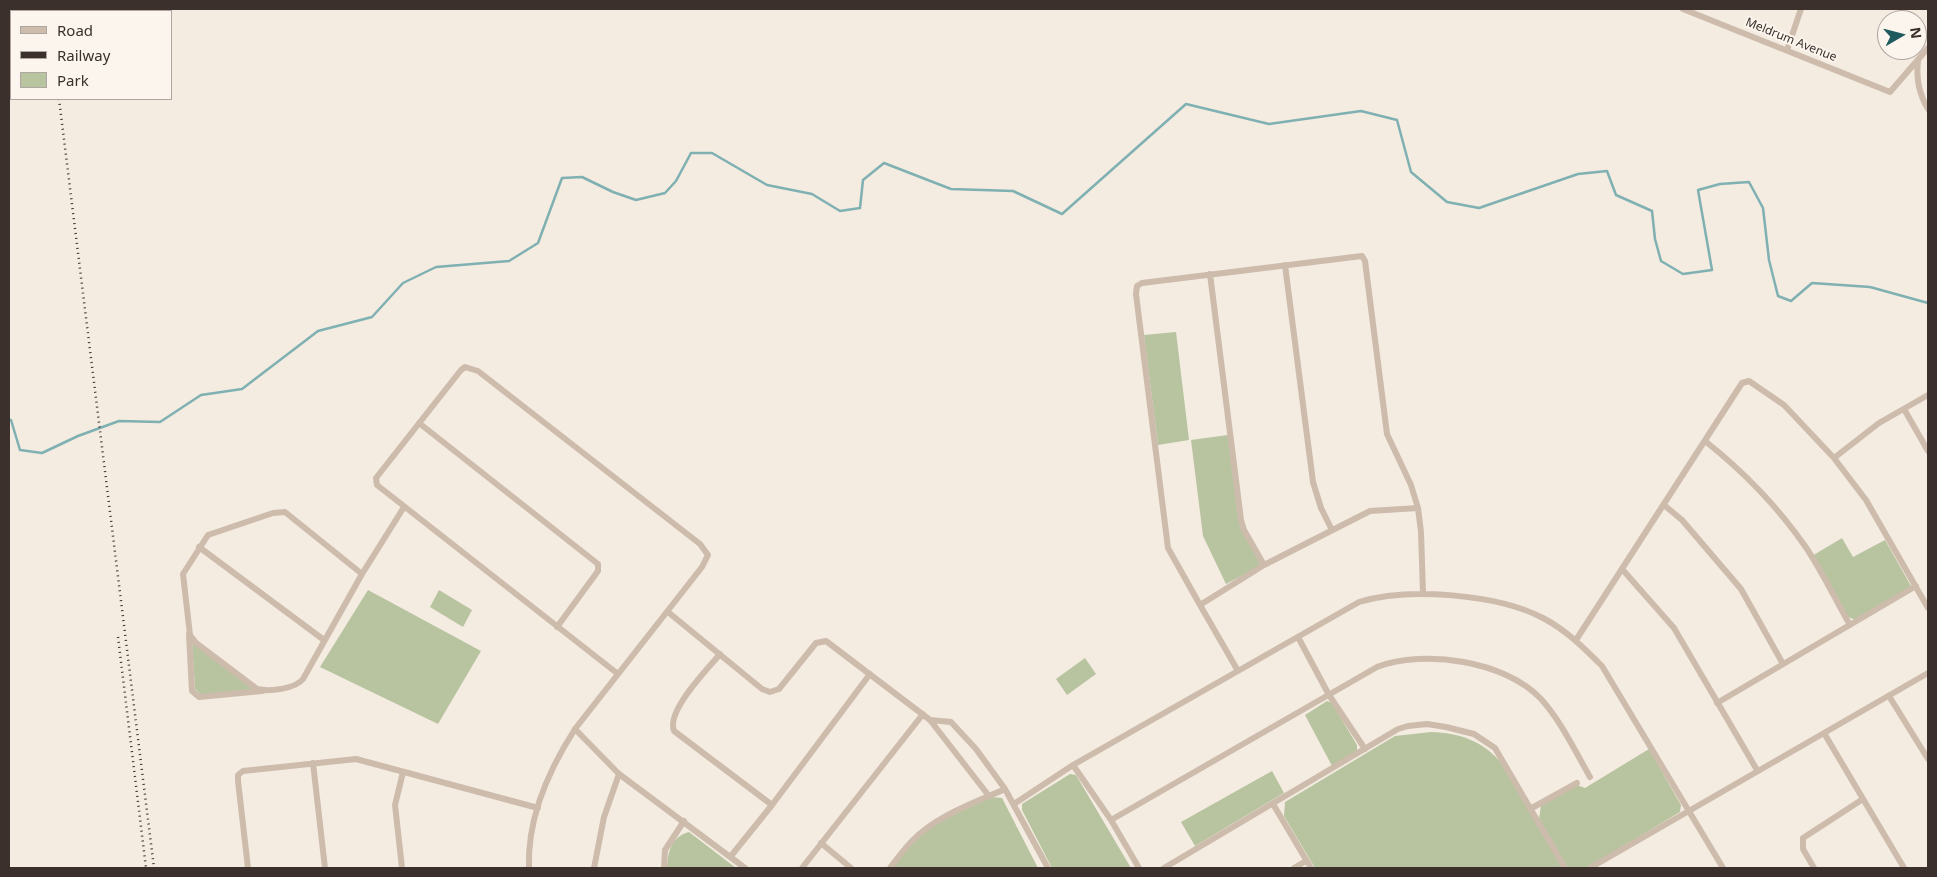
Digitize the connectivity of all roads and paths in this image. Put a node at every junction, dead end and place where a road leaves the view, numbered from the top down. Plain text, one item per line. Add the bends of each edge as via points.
1 (1684, 9) edge
2 (1801, 9) edge
3 (1787, 50) junction
4 (1917, 60) edge
5 (1918, 60) edge
6 (1928, 109) edge
7 (1285, 265) junction
8 (1210, 274) junction
9 (1928, 395) edge
10 (1904, 409) junction
11 (418, 423) junction
12 (1705, 441) junction
13 (1928, 452) edge
14 (1834, 458) junction
15 (1664, 505) junction
16 (404, 507) junction
17 (1418, 508) junction
18 (1332, 530) junction
19 (199, 547) junction
20 (1264, 565) junction
21 (1622, 569) junction
22 (362, 574) junction
23 (1916, 586) junction
24 (1423, 594) junction
25 (1200, 605) junction
26 (1928, 608) edge
27 (668, 612) junction
28 (1850, 625) junction
29 (557, 628) junction
30 (189, 632) junction
31 (1298, 637) junction
32 (324, 640) junction
33 (1576, 640) junction
34 (720, 654) junction
35 (1783, 664) junction
36 (1238, 671) junction
37 (1928, 673) edge
38 (618, 674) junction
39 (870, 674) junction
40 (266, 690) junction
41 (1330, 694) junction
42 (1889, 696) junction
43 (1717, 703) junction
44 (923, 714) junction
45 (930, 720) junction
46 (575, 729) junction
47 (1824, 733) junction
48 (1364, 749) junction
49 (1928, 759) edge
50 (313, 763) junction
51 (1073, 765) junction
52 (1758, 770) junction
53 (403, 772) junction
54 (620, 774) junction
55 (1590, 777) dead end
56 (1577, 783) dead end
57 (1004, 789) junction
58 (989, 796) junction
59 (1863, 799) junction
60 (1014, 804) junction
61 (1273, 804) junction
62 (772, 805) junction
63 (538, 808) junction
64 (1530, 809) junction
65 (1688, 810) junction
66 (1111, 820) junction
67 (684, 821) junction
68 (821, 843) junction
69 (730, 856) junction
70 (1306, 861) junction
71 (248, 868) edge
72 (325, 868) edge
73 (402, 868) edge
74 (530, 868) edge
75 (594, 868) edge
76 (664, 868) edge
77 (745, 868) edge
78 (802, 868) edge
79 (851, 868) edge
80 (890, 868) edge
81 (1048, 868) edge
82 (1139, 868) edge
83 (1164, 868) edge
84 (1294, 868) edge
85 (1311, 868) edge
86 (1565, 868) edge
87 (1590, 868) edge
88 (1723, 868) edge
89 (1814, 868) edge
90 (1904, 868) edge

1 - 3 street, Meldrum Avenue
2 - 3 street
3 - 4 street, Meldrum Avenue via 1890,92
5 - 6 street via 1920,94
7 - 8 street
7 - 17 street via 1360,255 1363,258 1387,434
7 - 18 street via 1313,482
8 - 20 street via 1241,520
8 - 25 street via 1145,282 1136,290 1168,548
9 - 10 street
10 - 13 street
10 - 14 street via 1866,431
11 - 16 street via 376,478 379,487
11 - 27 street via 461,370 470,367 478,371 706,549 706,562
11 - 29 street via 598,564 598,571
12 - 14 street via 1742,383 1749,381 1790,410
12 - 15 street
12 - 28 street via 1734,464 1787,522
14 - 23 street via 1866,500
15 - 21 street
15 - 35 street via 1682,520 1741,589
16 - 22 street
16 - 29 street
17 - 18 street via 1374,510
17 - 24 street
18 - 20 street
19 - 22 street via 212,533 285,512
19 - 30 street via 183,574
19 - 32 street
20 - 25 street
21 - 33 street
21 - 43 street via 1674,628
22 - 32 street
23 - 26 street
23 - 28 street
24 - 31 street via 1359,602
24 - 33 street via 1466,596 1508,606 1542,617
25 - 36 street
27 - 34 street
27 - 38 street
28 - 35 street
29 - 38 street
30 - 40 street via 196,643 253,686
30 - 40 street via 192,691 196,696
31 - 36 street
31 - 41 street
32 - 40 street via 300,683
33 - 65 street via 1602,666
34 - 39 street via 770,692 779,689 819,641 829,643
34 - 62 street via 676,710 671,724 674,731
35 - 43 street
36 - 51 street
37 - 42 street
38 - 46 street
39 - 44 street
39 - 62 street
41 - 48 street
41 - 55 street via 1377,667 1398,661 1451,659 1473,664 1516,680 1541,699
41 - 66 street
42 - 47 street
42 - 49 street
43 - 52 street
44 - 45 street
44 - 68 street
45 - 57 street via 948,721 954,725 976,749
45 - 58 street
46 - 54 street
46 - 63 street via 546,778
47 - 52 street
47 - 59 street
48 - 61 street
48 - 64 street via 1408,726 1436,726 1474,734 1495,748
50 - 53 street via 356,759
50 - 71 street via 243,771 238,775
50 - 72 street
51 - 60 street
51 - 66 street
52 - 65 street
53 - 63 street
53 - 73 street via 395,805
54 - 67 street
54 - 75 street via 604,816
56 - 64 street
57 - 58 street
57 - 60 street
58 - 80 street via 919,835
59 - 89 street via 1804,838 1803,849
59 - 90 street
60 - 81 street
61 - 70 street
61 - 83 street
62 - 69 street
63 - 74 street via 530,844
64 - 86 street
65 - 87 street
65 - 88 street
66 - 82 street
67 - 69 street
67 - 76 street via 665,850
68 - 78 street
68 - 79 street
69 - 77 street
70 - 84 street
70 - 85 street

